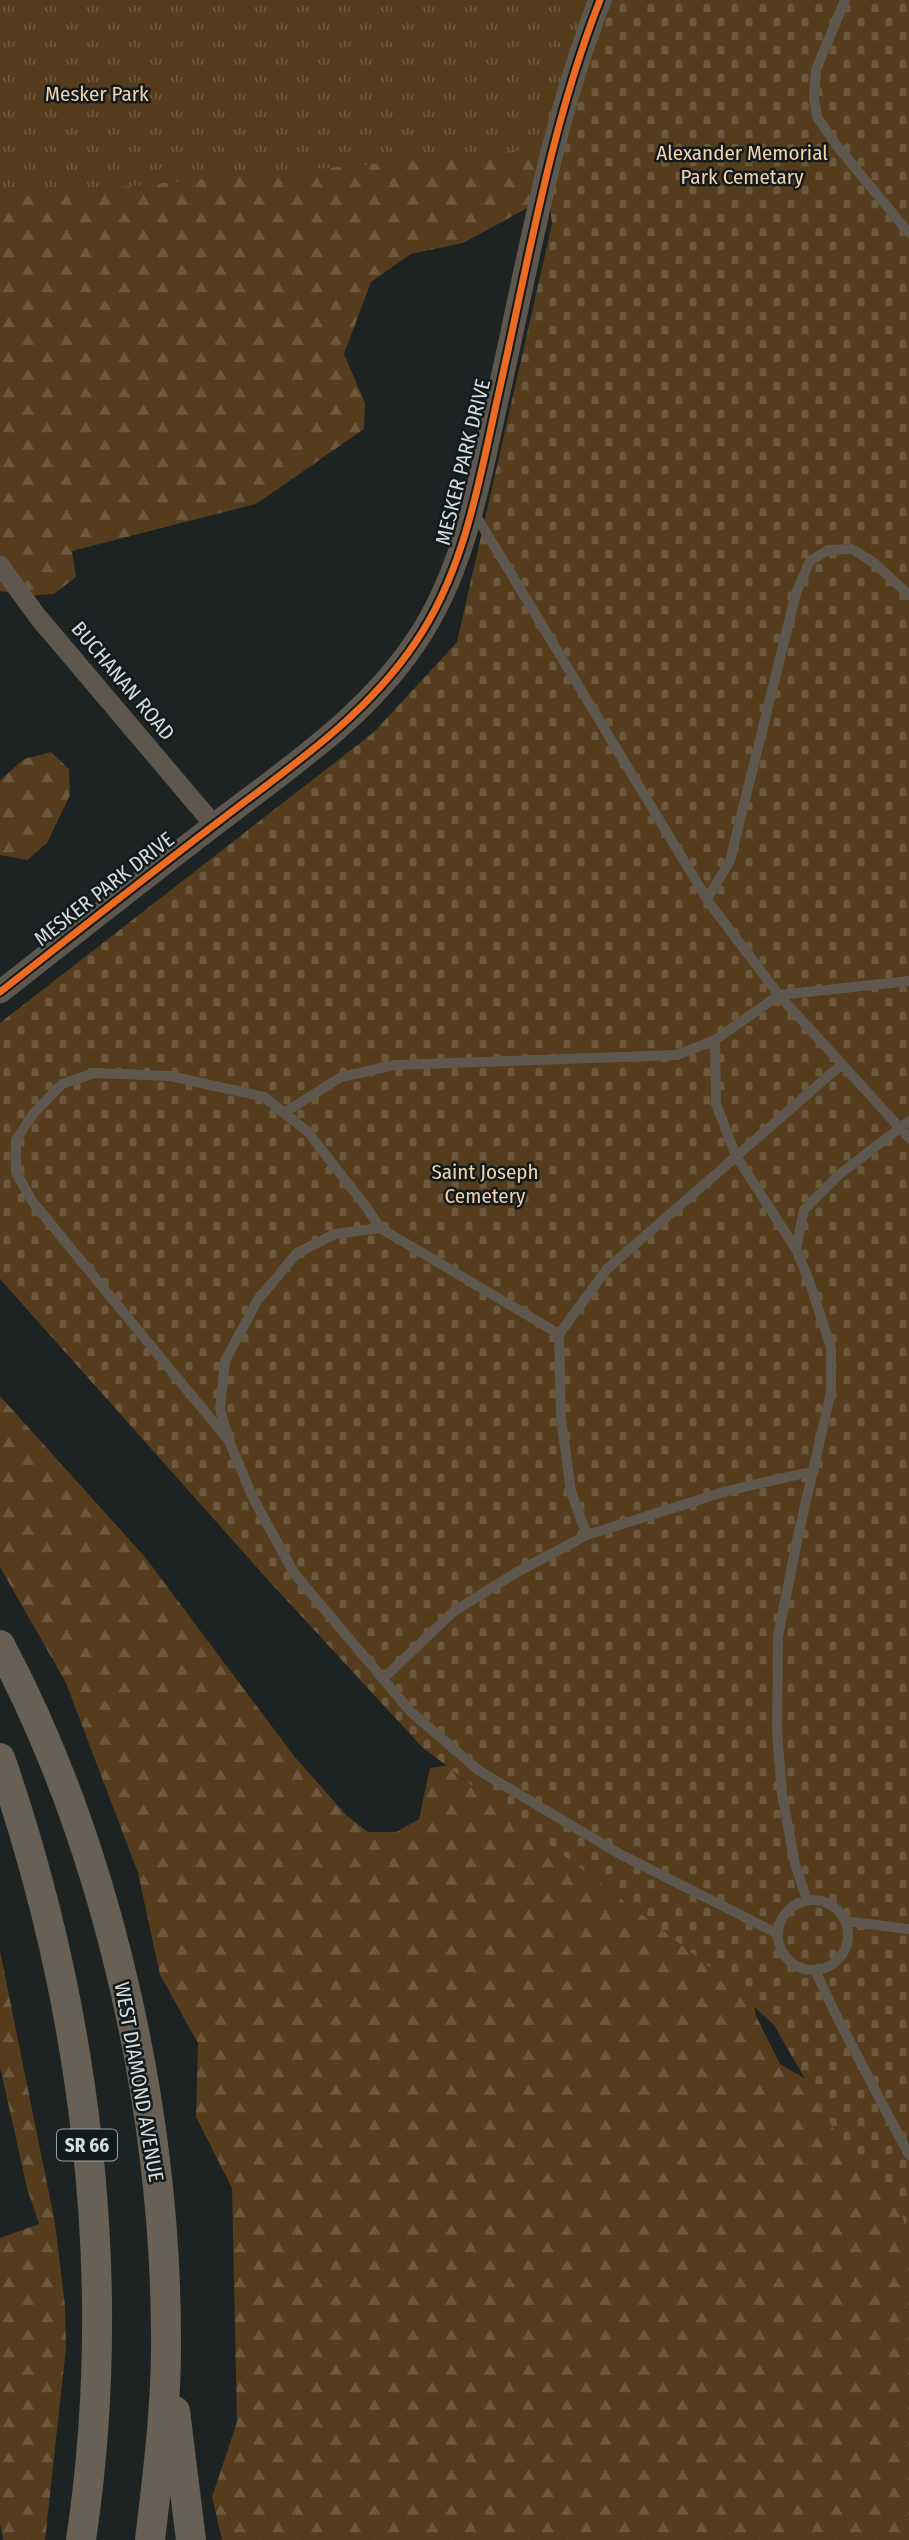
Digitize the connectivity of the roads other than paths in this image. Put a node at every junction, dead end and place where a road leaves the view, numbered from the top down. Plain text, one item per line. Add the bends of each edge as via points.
1 (600, 0) edge
2 (845, 0) edge
3 (909, 233) edge
4 (473, 510) junction
5 (0, 565) edge
6 (909, 596) edge
7 (215, 825) junction
8 (707, 899) junction
9 (909, 981) edge
10 (0, 992) edge
11 (779, 995) junction
12 (715, 1040) junction
13 (842, 1064) junction
14 (284, 1113) junction
15 (905, 1125) edge
16 (909, 1138) edge
17 (736, 1156) junction
18 (380, 1228) junction
19 (796, 1249) junction
20 (559, 1334) junction
21 (229, 1441) junction
22 (814, 1471) junction
23 (587, 1535) junction
24 (0, 1645) edge
25 (383, 1679) junction
26 (0, 1758) edge
27 (807, 1900) junction
28 (845, 1921) junction
29 (909, 1929) edge
30 (778, 1934) junction
31 (815, 1970) junction
32 (909, 2155) edge
33 (166, 2337) junction
34 (81, 2540) edge
35 (150, 2540) edge
36 (191, 2540) edge

1 - 4 street, MESKER PARK DRIVE via 547,177
2 - 3 lane via 816,71 817,117
4 - 7 street, MESKER PARK DRIVE via 439,601 396,670 344,723
4 - 8 lane
5 - 7 street, BUCHANAN ROAD via 38,617
6 - 8 lane via 852,549 828,550 810,561 796,593 730,861
7 - 10 street, MESKER PARK DRIVE
8 - 11 lane
9 - 11 lane
11 - 12 lane
11 - 13 lane
12 - 14 lane via 677,1055 396,1065 341,1077
12 - 17 lane via 716,1104
13 - 15 lane
13 - 17 lane
14 - 18 lane via 308,1132
14 - 21 lane via 264,1097 170,1076 95,1073 62,1084 16,1140 16,1172 32,1201
15 - 16 lane
15 - 19 lane via 840,1174 804,1210
17 - 19 lane
17 - 20 lane via 607,1269
18 - 20 lane
18 - 21 lane via 335,1234 296,1253 257,1301 225,1362 220,1409
19 - 22 lane via 831,1348 831,1392
20 - 23 lane via 561,1418 571,1492
21 - 25 lane via 295,1573
22 - 23 lane via 727,1491
22 - 27 lane via 778,1636 782,1794
23 - 25 lane via 453,1612
24 - 33 main road, WEST DIAMOND AVENUE via 61,1781 125,1992 148,2108 158,2190
25 - 30 lane via 410,1711 478,1770 618,1853
26 - 34 main road, SR 66 via 33,1859 55,1948 89,2166 97,2282 96,2371
27 - 28 lane via 830,1904
27 - 30 lane via 786,1912
28 - 29 lane
28 - 31 lane via 848,1932 843,1954
30 - 31 lane via 780,1946 793,1964
31 - 32 lane
33 - 35 main road, WEST DIAMOND AVENUE
33 - 36 main road

